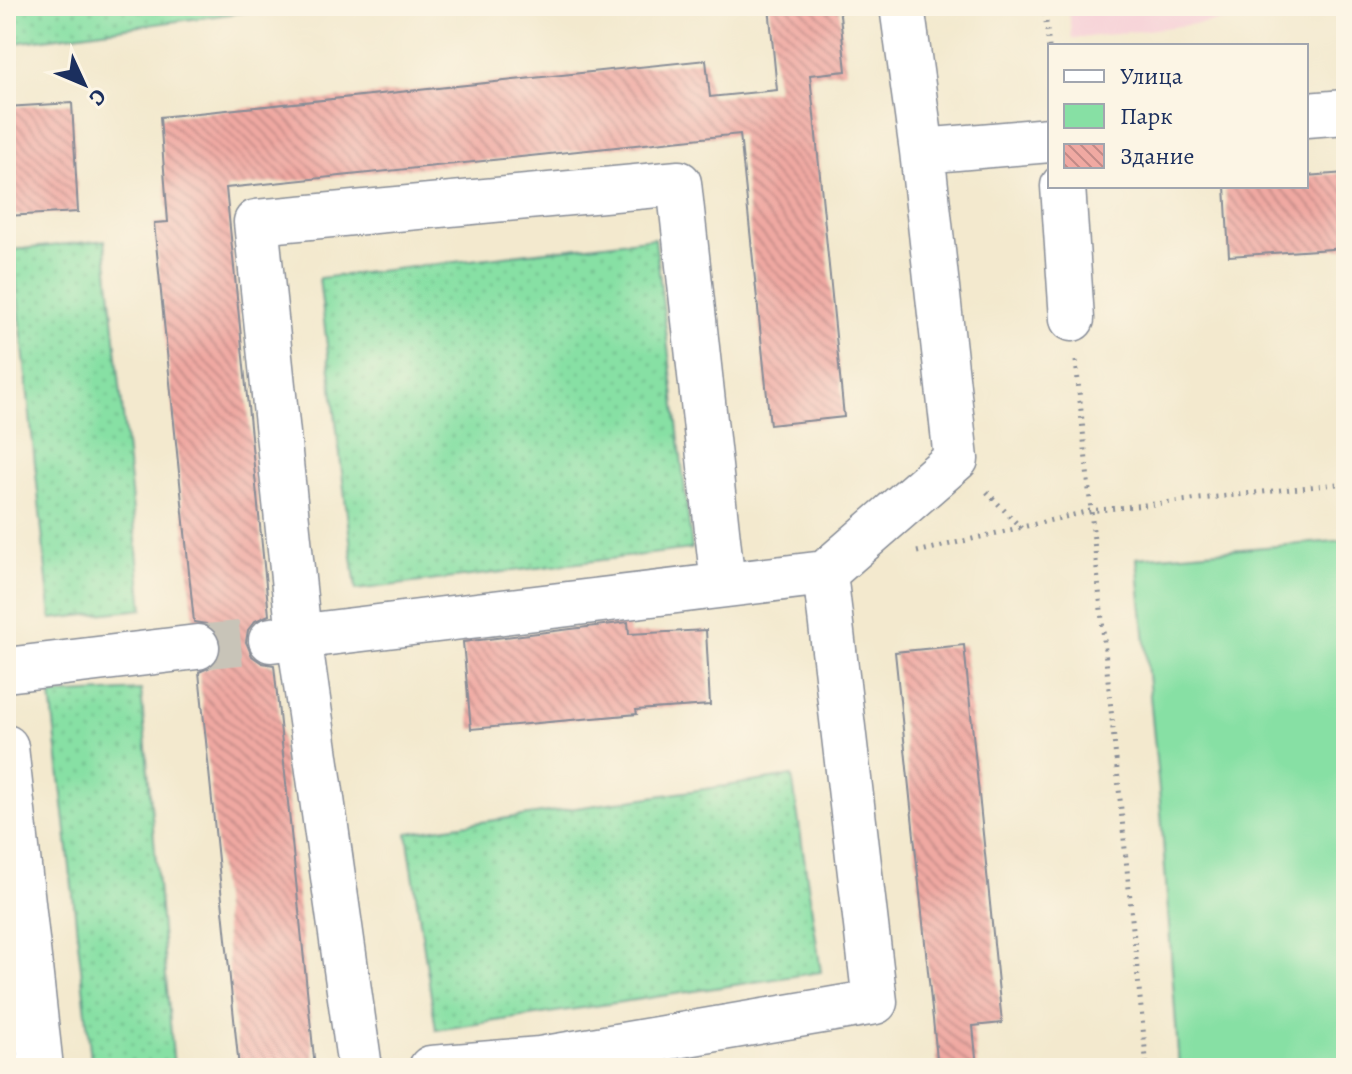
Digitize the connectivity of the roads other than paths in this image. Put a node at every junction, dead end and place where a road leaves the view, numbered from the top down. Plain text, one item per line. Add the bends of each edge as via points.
1 (902, 6) edge
2 (1346, 112) edge
3 (1308, 115) edge
4 (1048, 140) edge
5 (922, 151) junction
6 (1063, 188) edge
7 (1072, 319) road end
8 (825, 573) junction
9 (723, 585) junction
10 (285, 638) junction
11 (197, 647) tunnel mouth
12 (6, 670) edge
13 (6, 747) edge
14 (541, 1064) edge
15 (41, 1068) edge
16 (360, 1068) edge
17 (431, 1068) edge

1 - 5 lane
2 - 3 lane
4 - 5 lane
5 - 8 lane via 956,459
6 - 7 lane
8 - 9 lane
8 - 14 lane via 875,1002
9 - 10 lane
9 - 10 lane via 679,183 256,222
10 - 16 lane
11 - 12 lane
13 - 15 lane
14 - 17 lane

